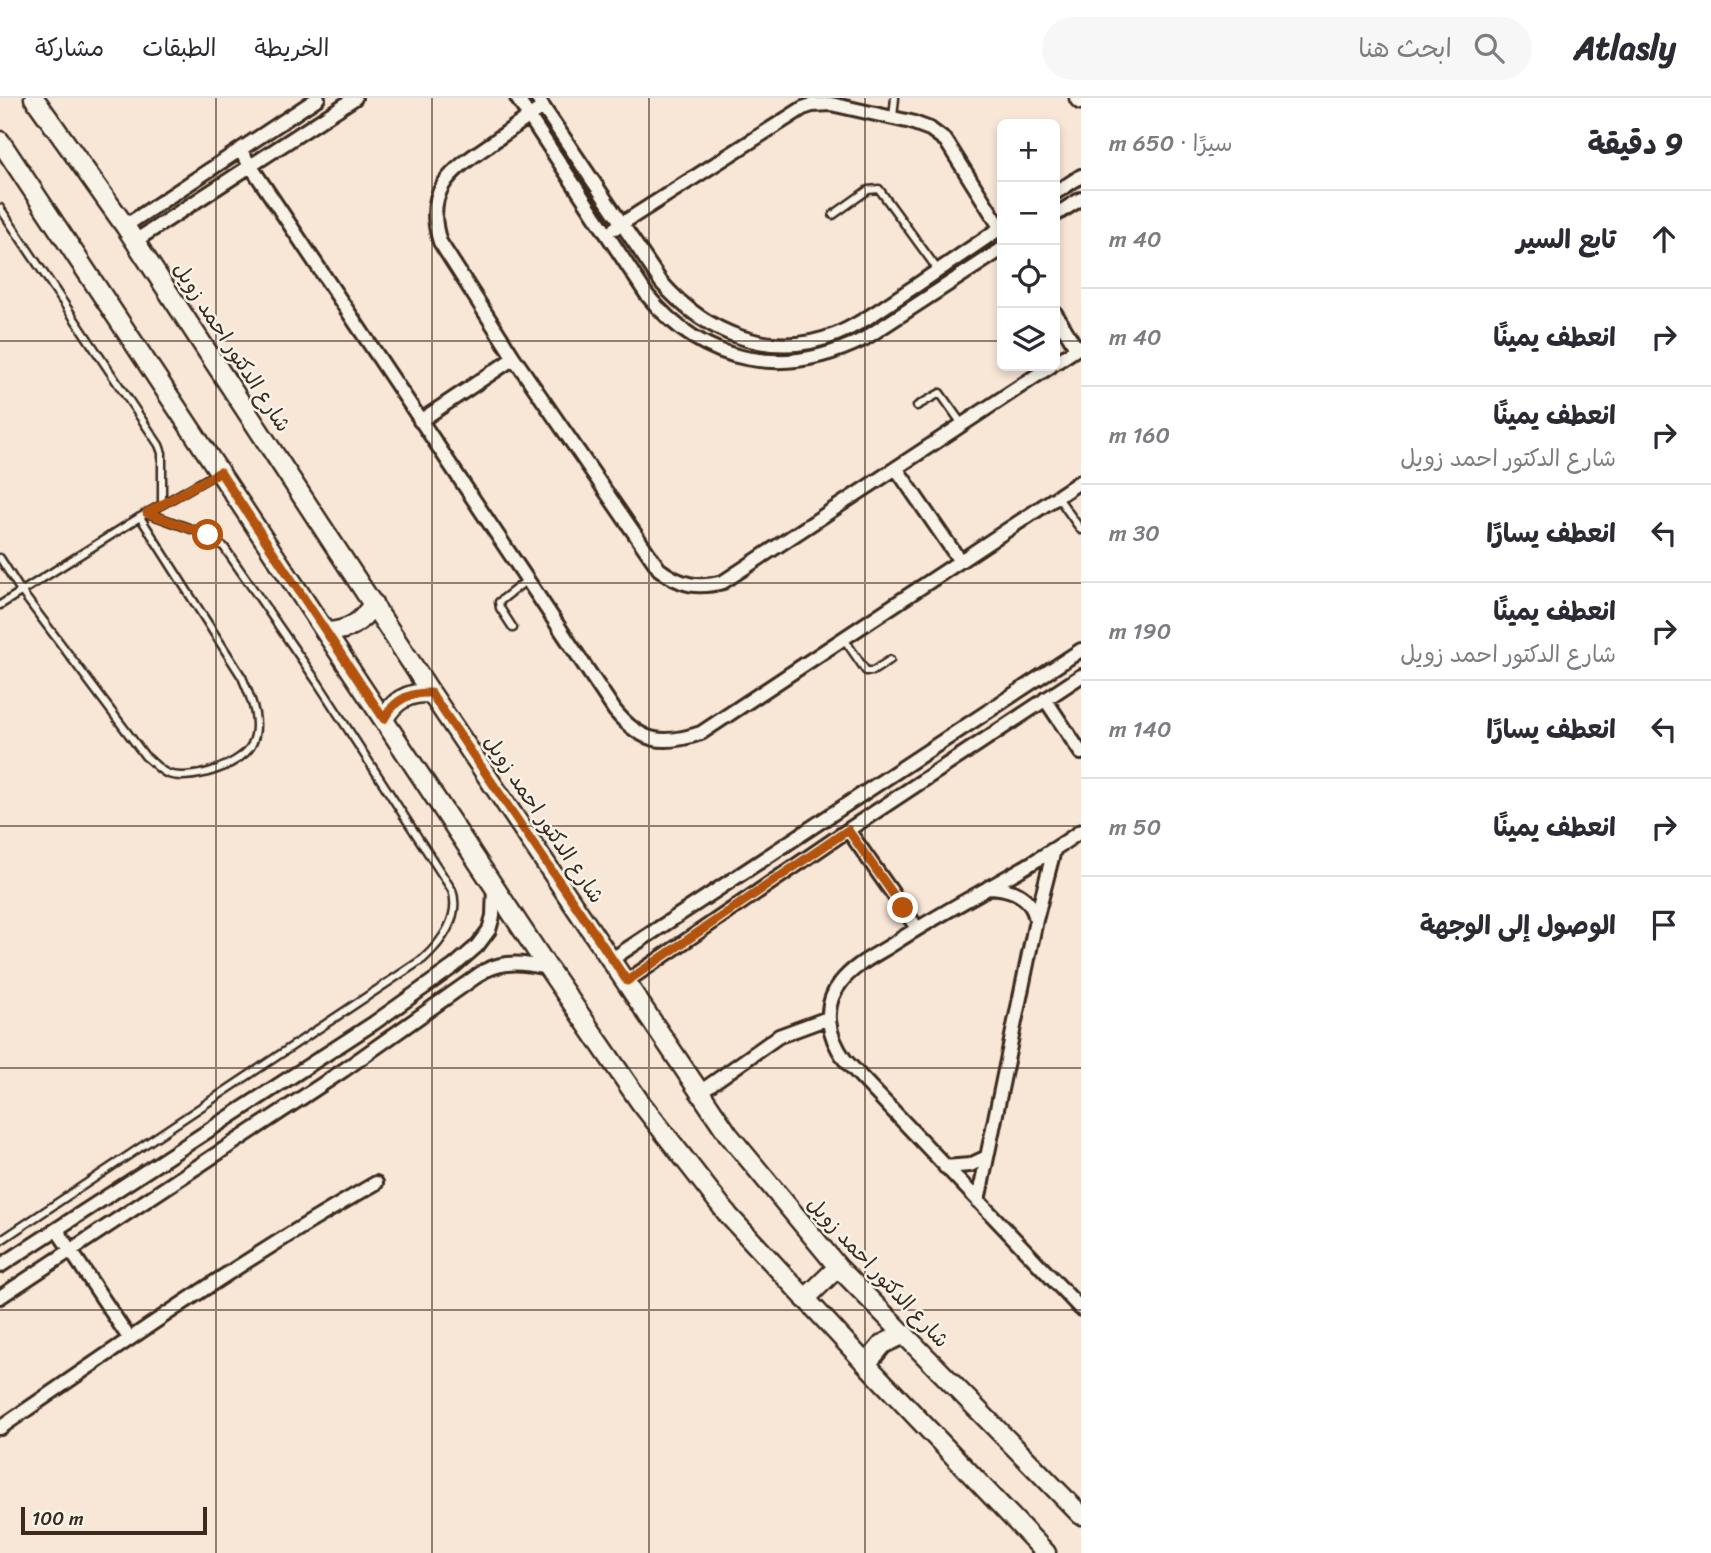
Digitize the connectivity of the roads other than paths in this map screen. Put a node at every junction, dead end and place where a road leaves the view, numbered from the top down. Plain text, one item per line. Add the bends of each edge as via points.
1 (34, 98) edge
2 (318, 98) edge
3 (355, 98) edge
4 (517, 98) edge
5 (895, 98) edge
6 (540, 102) edge
7 (529, 117) junction
8 (893, 118) junction
9 (0, 141) edge
10 (240, 150) junction
11 (250, 166) junction
12 (1081, 176) edge
13 (1060, 190) edge
14 (1081, 199) edge
15 (0, 208) edge
16 (1060, 212) edge
17 (833, 215) dead end
18 (997, 220) edge
19 (621, 224) junction
20 (997, 231) edge
21 (130, 233) junction
22 (607, 233) junction
23 (997, 252) edge
24 (939, 270) junction
25 (1060, 320) edge
26 (1079, 347) edge
27 (514, 358) junction
28 (1060, 360) edge
29 (1044, 371) edge
30 (917, 406) dead end
31 (421, 422) junction
32 (962, 424) junction
33 (896, 468) junction
34 (220, 472) junction
35 (1081, 481) edge
36 (1057, 496) junction
37 (162, 504) junction
38 (147, 513) junction
39 (140, 517) junction
40 (1081, 530) edge
41 (0, 558) edge
42 (960, 561) junction
43 (527, 580) junction
44 (21, 591) junction
45 (373, 603) junction
46 (0, 605) edge
47 (513, 628) dead end
48 (326, 632) junction
49 (844, 639) junction
50 (1081, 650) edge
51 (890, 660) dead end
52 (1081, 676) edge
53 (431, 693) junction
54 (1045, 699) junction
55 (384, 719) junction
56 (1081, 752) edge
57 (848, 830) junction
58 (1081, 831) edge
59 (1054, 850) junction
60 (494, 886) junction
61 (989, 887) junction
62 (1036, 920) junction
63 (917, 928) junction
64 (612, 959) junction
65 (548, 968) junction
66 (627, 981) junction
67 (828, 1018) junction
68 (374, 1023) junction
69 (386, 1041) junction
70 (700, 1092) junction
71 (987, 1157) junction
72 (944, 1167) junction
73 (376, 1183) dead end
74 (978, 1201) junction
75 (57, 1230) junction
76 (0, 1241) edge
77 (70, 1251) junction
78 (0, 1266) edge
79 (838, 1267) junction
80 (0, 1297) edge
81 (805, 1299) junction
82 (1081, 1309) edge
83 (904, 1334) junction
84 (129, 1338) junction
85 (866, 1364) junction
86 (0, 1428) edge
87 (1081, 1515) edge
88 (1046, 1553) edge

1 - 21 street, شارع الدكتور احمد زويل
2 - 10 street
3 - 11 street
4 - 7 street
5 - 8 lane
6 - 7 street
6 - 19 street
7 - 22 street
7 - 27 street via 451,173 439,192 434,213 440,242
8 - 18 street via 921,124 946,141
8 - 19 street via 831,104 803,108
9 - 34 street
10 - 11 street
10 - 21 street
11 - 21 street
11 - 31 street
12 - 13 street
14 - 16 street
15 - 37 lane via 159,444
17 - 24 lane via 869,190 879,189
19 - 22 street
19 - 24 street via 661,282 687,309 717,329 770,344 836,334
20 - 24 street
21 - 45 street, شارع الدكتور احمد زويل
22 - 23 street via 647,295 676,325 731,355 771,362 810,359 847,348
25 - 26 street
26 - 28 street
27 - 31 street
27 - 33 street via 659,569 689,585 723,582
29 - 32 street
30 - 32 lane via 940,393
31 - 43 street
32 - 33 street
33 - 42 street
34 - 37 lane
34 - 48 street
35 - 36 street
36 - 40 lane
36 - 42 street
37 - 38 lane
38 - 39 lane
38 - 76 lane via 208,535 224,547 452,890 453,914 443,938 424,959
39 - 44 lane
39 - 44 lane via 242,677 252,701 255,731 250,748 220,768 183,778 166,773 145,756
41 - 44 lane
42 - 49 street
43 - 47 lane via 499,602
43 - 49 street via 628,726 664,742 701,733
44 - 46 lane
45 - 48 street via 359,622
45 - 53 street, شارع الدكتور احمد زويل
48 - 55 street
49 - 51 lane via 866,671
50 - 64 street
52 - 54 street
53 - 55 street via 408,695 389,709
53 - 64 street, شارع الدكتور احمد زويل
54 - 56 street
54 - 57 street
55 - 60 street
57 - 63 street
57 - 66 street
58 - 59 street
59 - 61 street
59 - 62 street
60 - 65 street
60 - 68 street via 493,916 477,946
61 - 62 street via 1023,895
61 - 63 street
62 - 71 street
63 - 67 street via 841,982
64 - 66 street, شارع الدكتور احمد زويل
65 - 69 street via 524,962 496,964
65 - 81 street via 703,1185
66 - 70 street, شارع الدكتور احمد زويل
67 - 70 street via 779,1036
67 - 72 street via 835,1046 845,1060
68 - 69 street
68 - 75 street
69 - 77 street
70 - 79 street, شارع الدكتور احمد زويل via 728,1134
71 - 72 street via 970,1165
71 - 74 street
72 - 74 street
73 - 84 street
74 - 82 street
75 - 77 street
75 - 78 street
77 - 80 street
77 - 84 street
79 - 81 street
79 - 83 street, شارع الدكتور احمد زويل
81 - 85 street
83 - 85 street via 883,1344
83 - 87 street, شارع الدكتور احمد زويل
84 - 86 street
85 - 88 street

